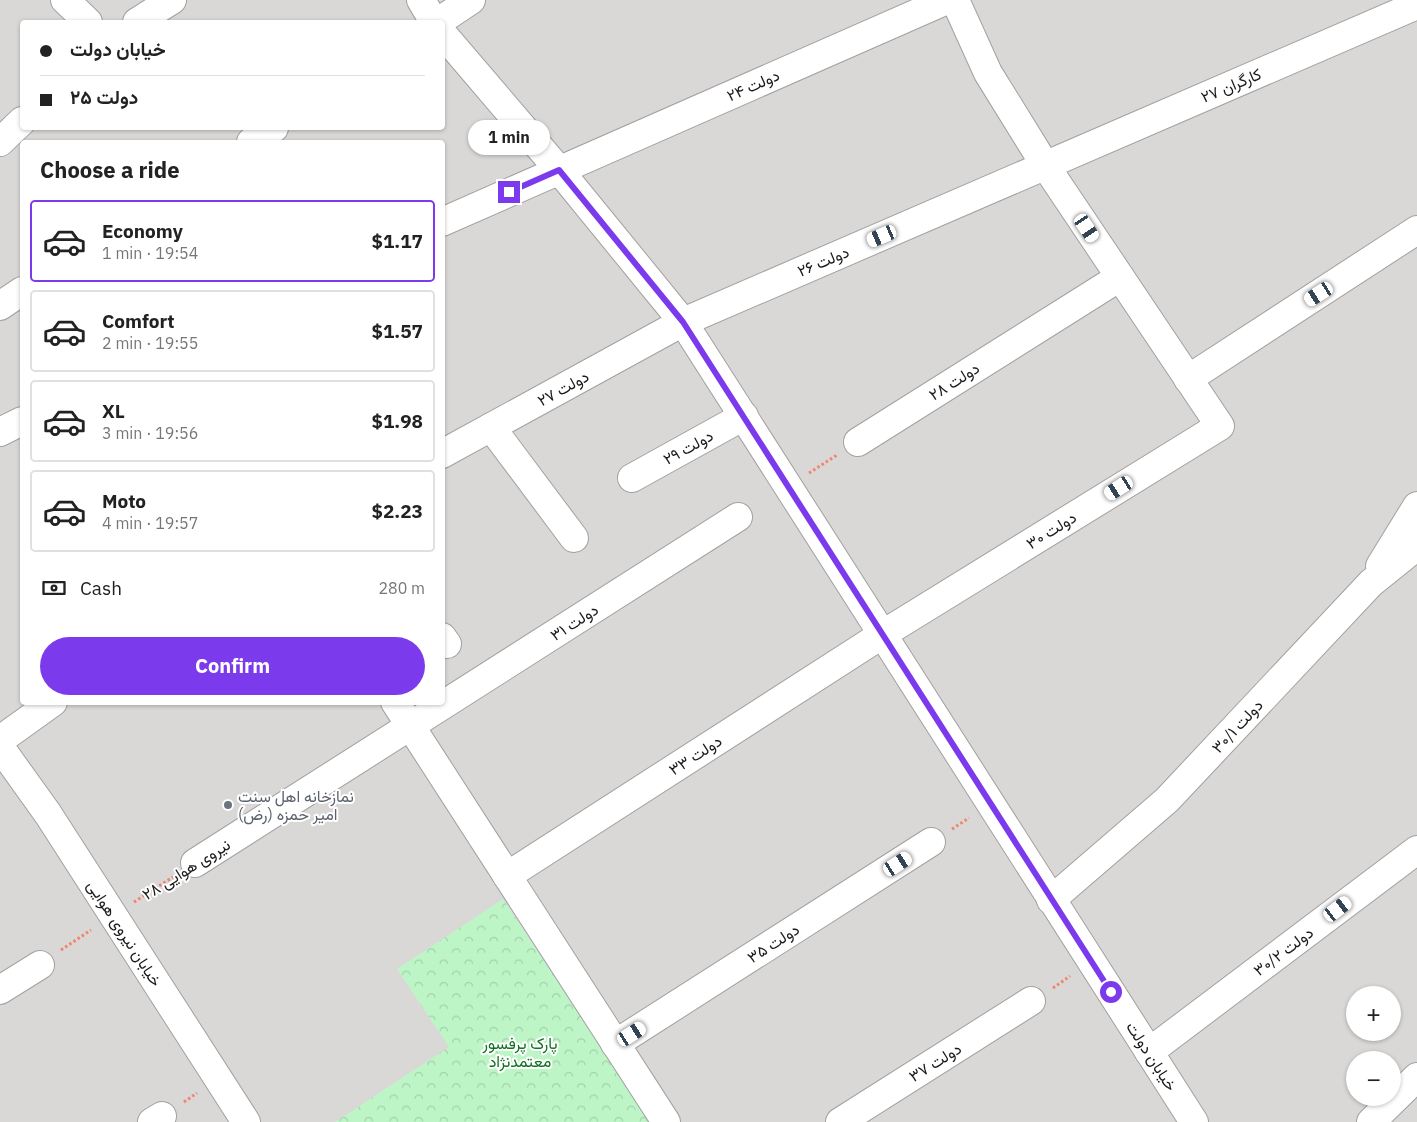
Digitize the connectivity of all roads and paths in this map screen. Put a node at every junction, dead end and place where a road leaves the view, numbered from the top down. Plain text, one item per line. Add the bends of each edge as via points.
1 (65, 0) edge
2 (172, 0) edge
3 (421, 0) edge
4 (471, 0) edge
5 (946, 0) edge
6 (955, 0) edge
7 (1417, 5) edge
8 (86, 20) edge
9 (140, 20) edge
10 (435, 20) edge
11 (439, 20) edge
12 (445, 37) edge
13 (20, 123) edge
14 (271, 130) edge
15 (254, 140) edge
16 (0, 142) edge
17 (1045, 165) junction
18 (559, 170) junction
19 (445, 221) edge
20 (1417, 230) edge
21 (1120, 277) junction
22 (20, 292) edge
23 (0, 306) edge
24 (683, 322) junction
25 (1188, 379) junction
26 (744, 416) junction
27 (20, 422) edge
28 (491, 427) junction
29 (0, 432) edge
30 (858, 442) joint
31 (445, 452) edge
32 (632, 478) dead end
33 (788, 486) junction
34 (1417, 506) edge
35 (738, 516) dead end
36 (574, 538) dead end
37 (1417, 546) edge
38 (1371, 583) junction
39 (883, 634) junction
40 (445, 704) edge
41 (50, 705) edge
42 (397, 705) edge
43 (444, 705) edge
44 (410, 727) junction
45 (2, 752) edge
46 (991, 804) junction
47 (932, 842) joint
48 (1417, 850) edge
49 (195, 863) joint
50 (507, 876) junction
51 (1051, 900) junction
52 (113, 915) junction
53 (1092, 962) junction
54 (40, 965) joint
55 (0, 990) edge
56 (1031, 1001) joint
57 (615, 1044) junction
58 (1149, 1052) junction
59 (1417, 1077) edge
60 (219, 1079) junction
61 (157, 1119) edge
62 (246, 1122) edge
63 (666, 1122) edge
64 (840, 1122) edge
65 (1194, 1122) edge
66 (1371, 1122) edge

1 - 8 street
2 - 9 street
3 - 10 street
4 - 11 street
5 - 18 street, دولت ۲۴
6 - 17 street via 988,73
7 - 17 street, کارگران ۲۷
12 - 18 street, خیابان دولت
13 - 16 street
14 - 15 street
17 - 21 street
17 - 24 street, دولت ۲۶
18 - 19 street, دولت ۲۴
18 - 24 street, خیابان دولت
20 - 25 street
21 - 25 street
21 - 30 street, دولت ۲۸
22 - 23 street
24 - 26 street, خیابان دولت
24 - 28 street, دولت ۲۷
25 - 39 street, دولت ۳۰ via 1220,426
26 - 32 street, دولت ۲۹
26 - 33 street, خیابان دولت
27 - 29 street
28 - 31 street, دولت ۲۷
28 - 36 street
30 - 33 path
33 - 39 street, خیابان دولت
34 - 38 street
35 - 40 street, دولت ۳۱
37 - 38 street, دولت ۳۰/۱
38 - 51 street, دولت ۳۰/۱ via 1167,800
39 - 46 street, خیابان دولت
39 - 50 street, دولت ۳۳
41 - 45 street
42 - 44 street
43 - 44 street, دولت ۳۱
44 - 49 street, نیروی هوایی ۲۸
44 - 50 street
45 - 52 street, خیابان نیروی هوایی via 48,814
46 - 47 path
46 - 51 street, خیابان دولت
47 - 57 street, دولت ۳۵
48 - 58 street, دولت ۳۰/۲
49 - 52 path, نیروی هوایی ۲۸
50 - 57 street
51 - 53 street, خیابان دولت
52 - 54 path, نیروی هوایی ۲۸
52 - 60 street, خیابان نیروی هوایی
53 - 56 path
53 - 58 street, خیابان دولت
54 - 55 street
56 - 64 street, دولت ۳۷
57 - 63 street
58 - 65 street, خیابان دولت
59 - 66 street
60 - 61 path
60 - 62 street, خیابان نیروی هوایی

